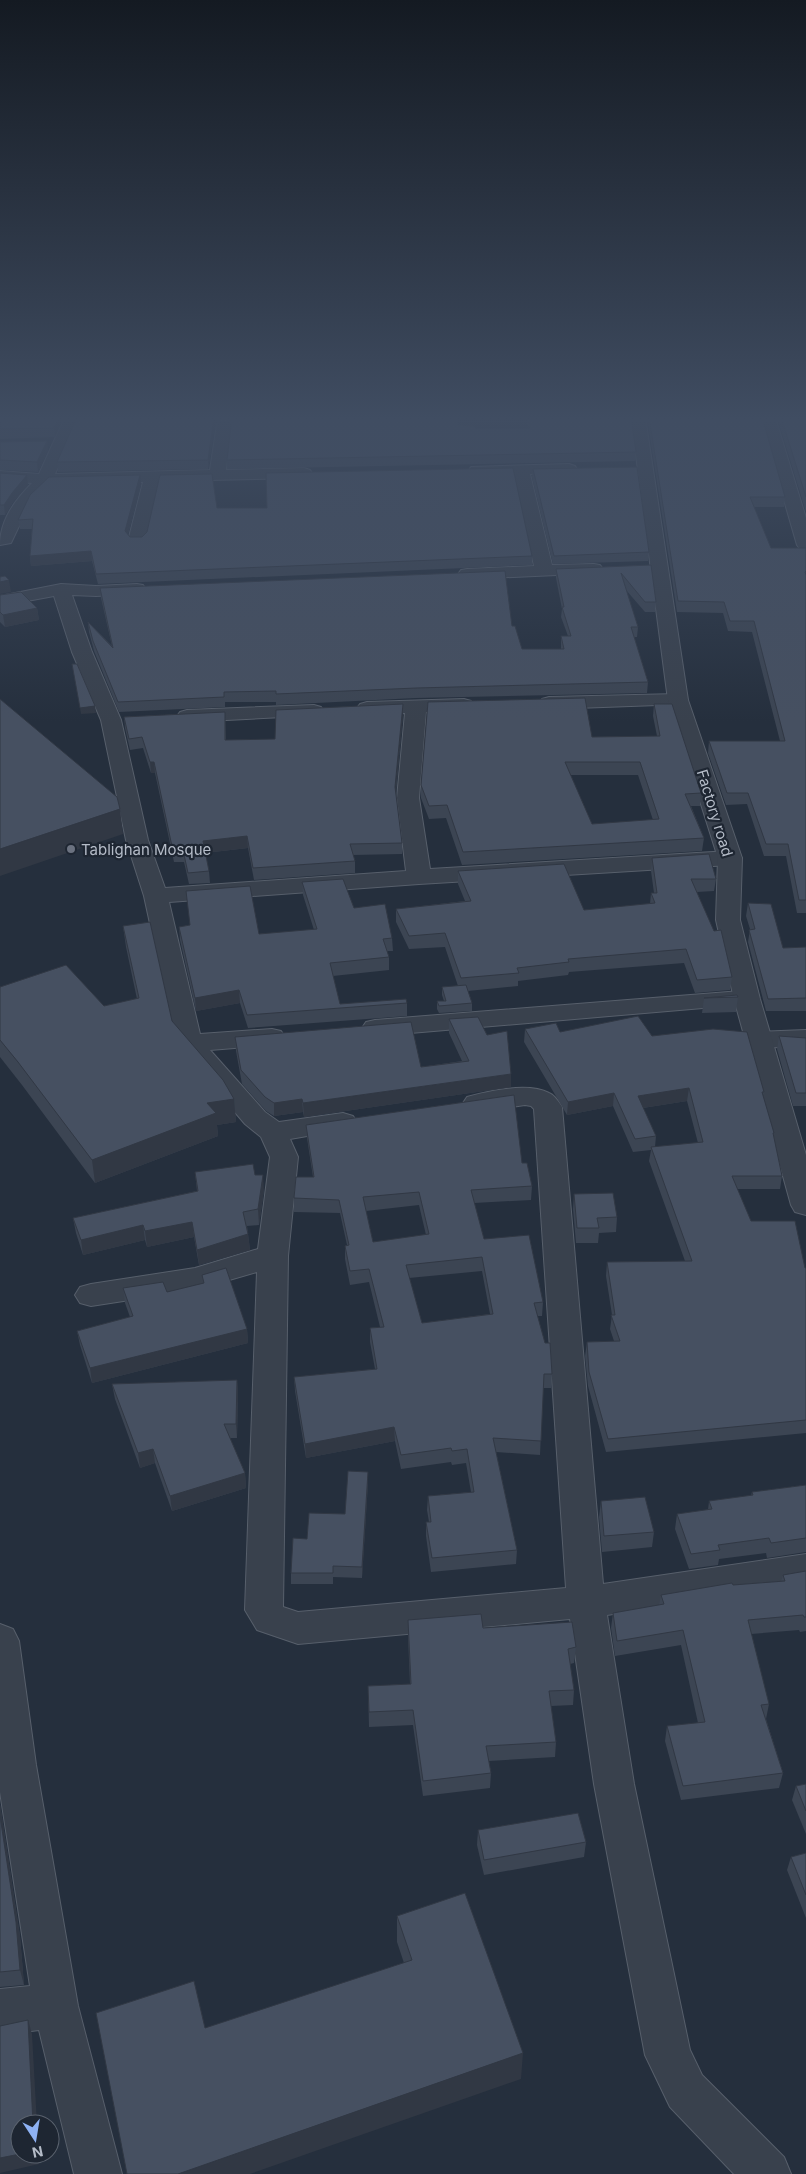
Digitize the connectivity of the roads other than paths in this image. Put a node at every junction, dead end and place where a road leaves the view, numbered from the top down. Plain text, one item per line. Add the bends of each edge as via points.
1 (15, 518) edge
2 (142, 518) edge
3 (532, 518) edge
4 (644, 518) edge
5 (798, 518) edge
6 (0, 540) edge
7 (136, 541) edge
8 (806, 545) edge
9 (612, 568) edge
10 (544, 571) junction
11 (455, 575) edge
12 (156, 588) edge
13 (61, 589) junction
14 (0, 601) edge
15 (678, 700) junction
16 (532, 704) edge
17 (484, 705) edge
18 (416, 706) junction
19 (170, 717) edge
20 (730, 858) junction
21 (419, 877) junction
22 (156, 896) junction
23 (747, 999) junction
24 (348, 1030) edge
25 (299, 1034) edge
26 (806, 1038) edge
27 (759, 1040) junction
28 (189, 1043) junction
29 (447, 1107) edge
30 (379, 1117) edge
31 (272, 1132) junction
32 (806, 1205) edge
33 (273, 1256) junction
34 (91, 1295) dead end
35 (806, 1569) edge
36 (586, 1602) junction
37 (0, 1641) edge
38 (8, 1766) edge
39 (56, 2006) junction
40 (0, 2012) edge
41 (98, 2174) edge
42 (766, 2174) edge

1 - 6 street via 5,539
2 - 7 street
3 - 10 street
4 - 15 street, Factory road
5 - 8 street
9 - 10 street
10 - 11 street
12 - 13 street
13 - 14 street
13 - 22 street via 82,652 121,719 137,840
15 - 16 street
15 - 20 street, Factory road
17 - 18 street
18 - 19 street
18 - 21 street via 408,798
20 - 21 street
20 - 23 street, Factory road via 728,920
21 - 22 street
22 - 28 street
23 - 24 street
23 - 27 street, Factory road
25 - 28 street
26 - 27 street
27 - 32 street, Factory road
28 - 31 street
29 - 36 street via 525,1096 540,1099 548,1107
30 - 31 street
31 - 33 street via 284,1157
33 - 34 street via 195,1280
33 - 36 street via 264,1610 270,1620 298,1628
35 - 36 street
36 - 42 street via 614,1784 668,2055 686,2091
37 - 38 street
38 - 39 street
39 - 40 street
39 - 41 street

